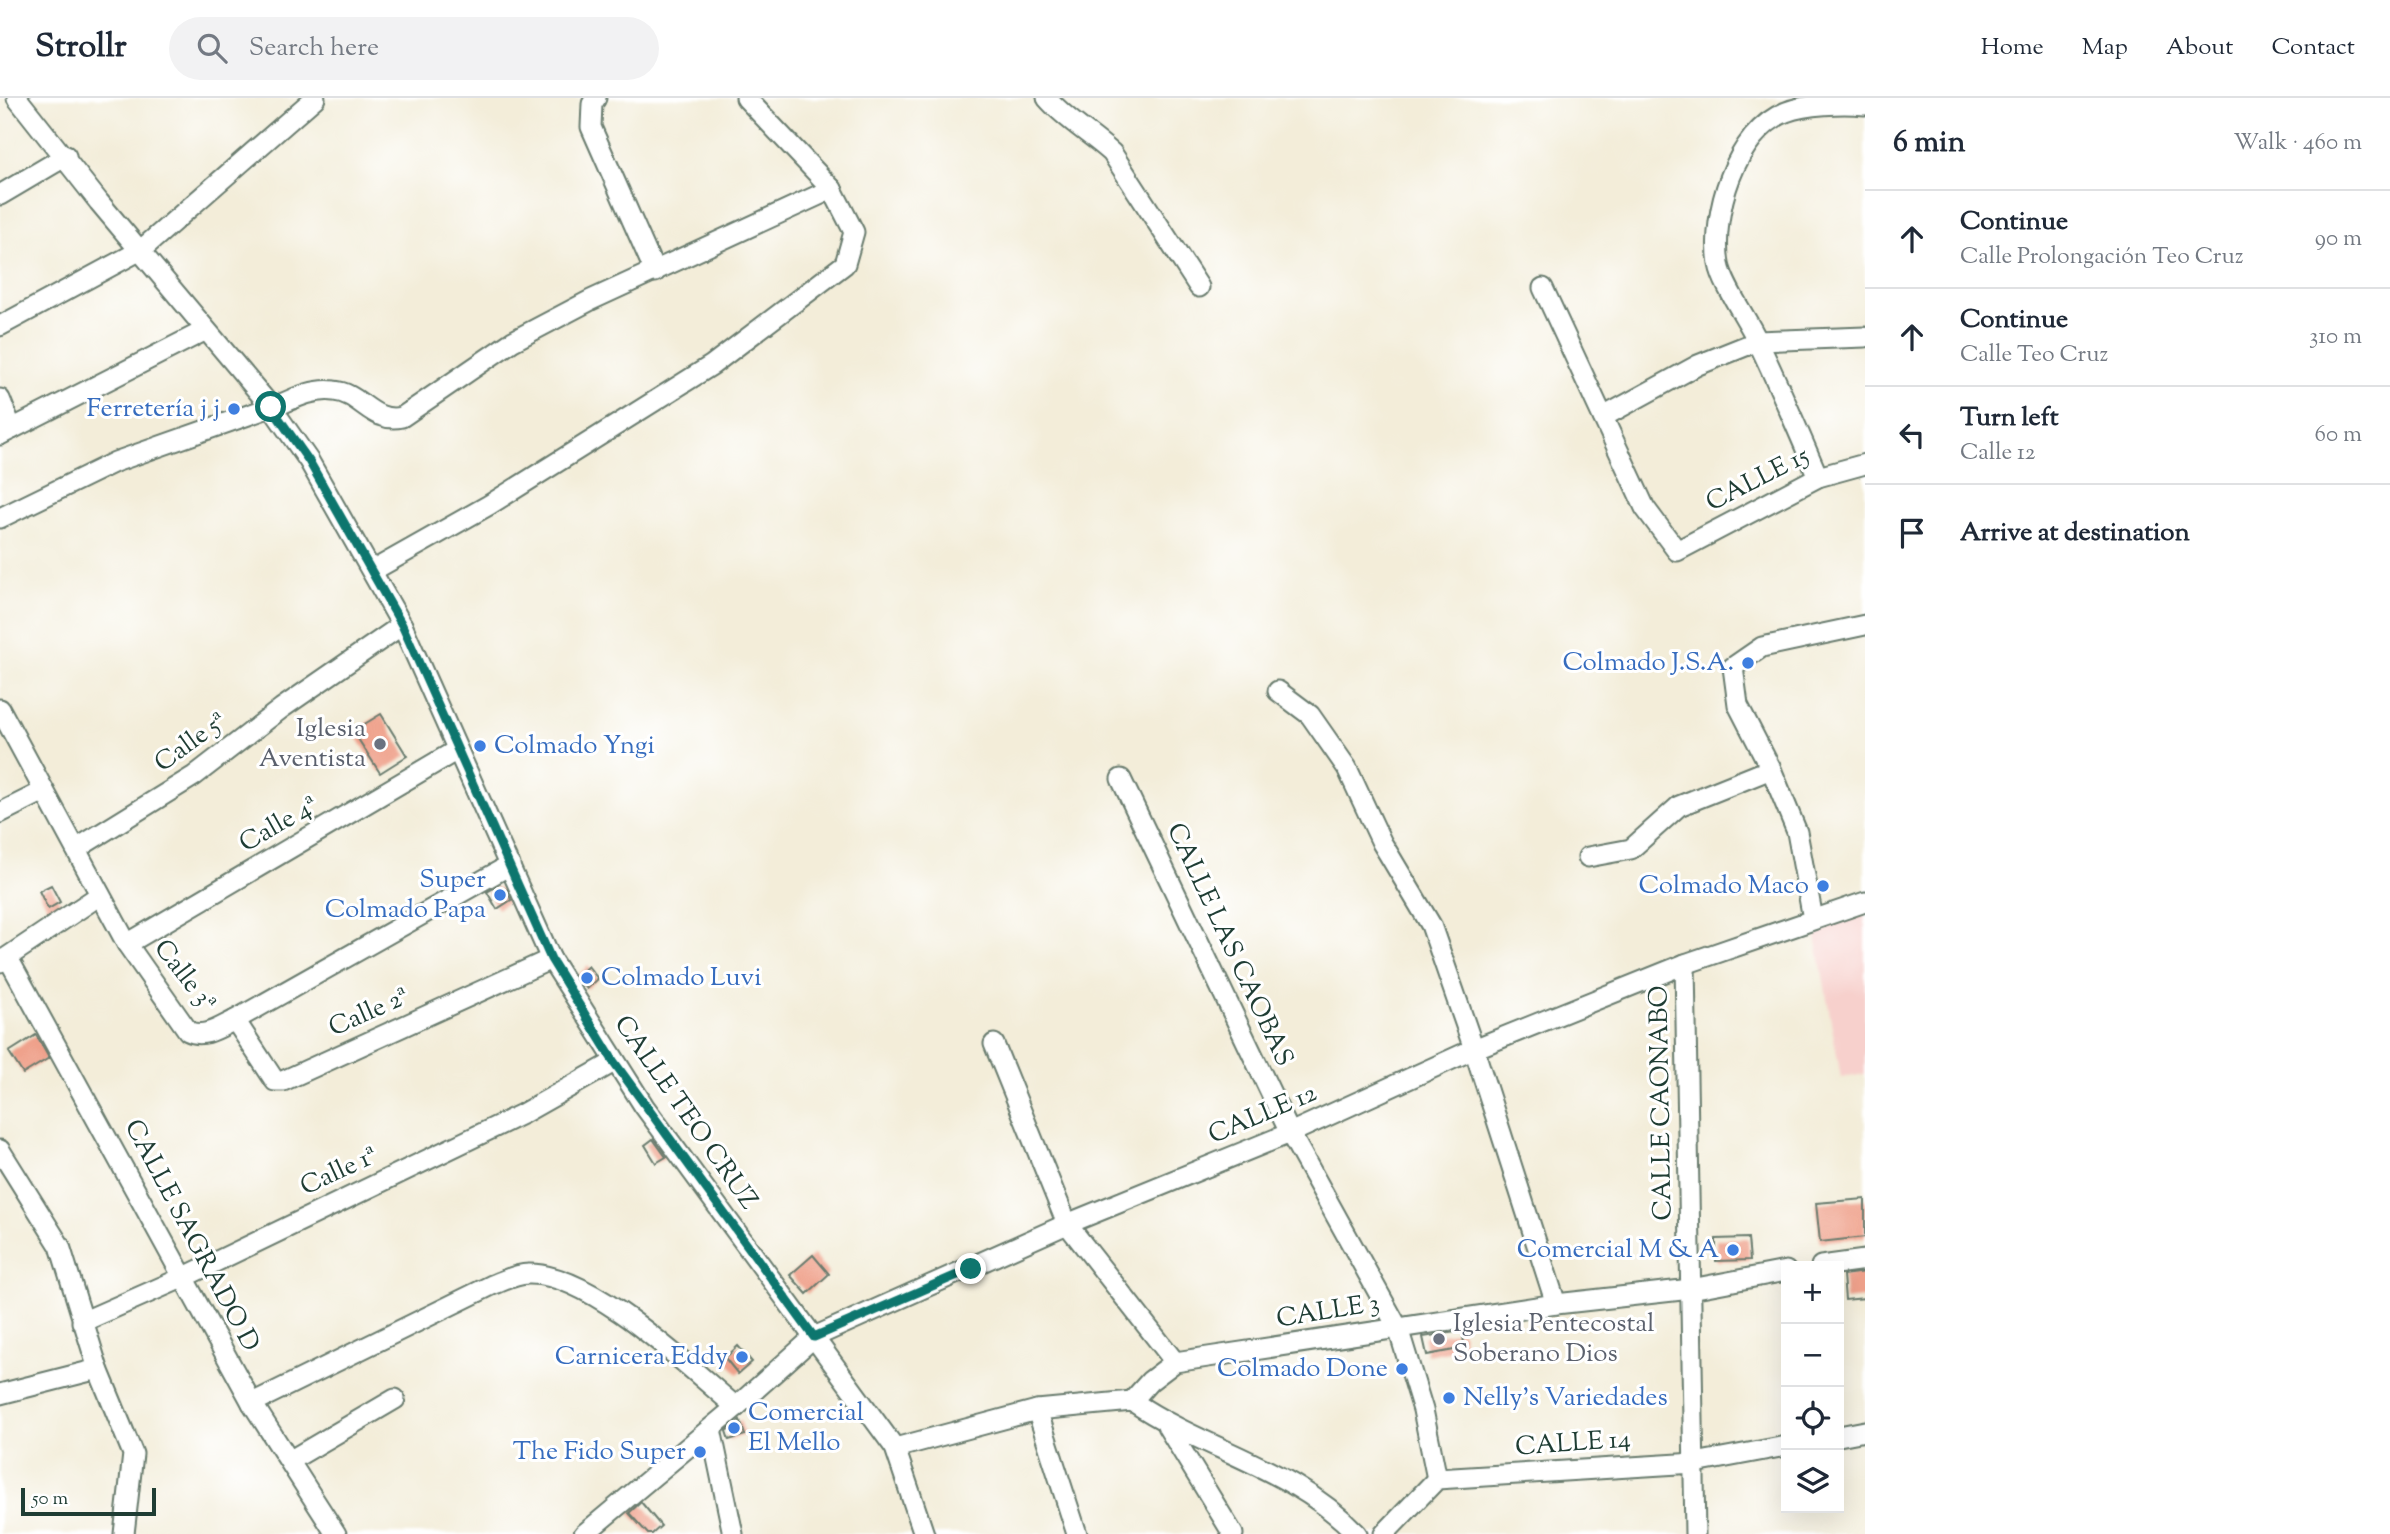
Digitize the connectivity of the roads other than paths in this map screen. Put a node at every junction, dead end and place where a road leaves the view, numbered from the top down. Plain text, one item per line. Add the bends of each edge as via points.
1 (17, 98) edge
2 (315, 98) edge
3 (596, 98) edge
4 (746, 98) edge
5 (1046, 98) edge
6 (1865, 105) edge
7 (66, 156) junction
8 (832, 189) junction
9 (0, 195) edge
10 (141, 250) junction
11 (655, 272) junction
12 (1199, 287) dead end
13 (1543, 288) dead end
14 (0, 326) edge
15 (206, 330) junction
16 (1865, 337) edge
17 (1758, 341) junction
18 (0, 399) edge
19 (271, 408) junction
20 (1603, 417) junction
21 (6, 432) edge
22 (1865, 464) edge
23 (1818, 477) junction
24 (0, 518) edge
25 (372, 571) junction
26 (402, 625) junction
27 (1865, 625) edge
28 (1278, 691) dead end
29 (0, 709) edge
30 (457, 750) junction
31 (1772, 769) junction
32 (1121, 779) dead end
33 (44, 791) junction
34 (0, 813) edge
35 (76, 849) junction
36 (1588, 857) dead end
37 (510, 865) junction
38 (100, 895) junction
39 (1865, 902) edge
40 (1813, 919) junction
41 (127, 944) junction
42 (551, 959) junction
43 (4, 960) edge
44 (1685, 964) junction
45 (235, 1020) junction
46 (993, 1044) dead end
47 (1474, 1049) junction
48 (614, 1062) junction
49 (1290, 1133) junction
50 (0, 1150) edge
51 (1067, 1224) junction
52 (1865, 1260) edge
53 (1844, 1263) edge
54 (1781, 1272) edge
55 (182, 1278) junction
56 (1691, 1289) junction
57 (1556, 1304) junction
58 (82, 1322) junction
59 (1398, 1328) junction
60 (814, 1337) junction
61 (1175, 1362) junction
62 (98, 1369) junction
63 (0, 1394) edge
64 (396, 1399) dead end
65 (1132, 1401) junction
66 (252, 1402) junction
67 (736, 1407) junction
68 (1037, 1410) junction
69 (1167, 1425) junction
70 (710, 1429) junction
71 (1865, 1431) edge
72 (1844, 1435) edge
73 (1781, 1447) edge
74 (895, 1448) junction
75 (291, 1460) junction
76 (1695, 1463) junction
77 (1437, 1479) junction
78 (124, 1534) edge
79 (337, 1534) edge
80 (584, 1534) edge
81 (733, 1534) edge
82 (924, 1534) edge
83 (1077, 1534) edge
84 (1233, 1534) edge
85 (1357, 1534) edge
86 (1384, 1534) edge
87 (1695, 1534) edge

1 - 7 street, CALLE TEO CRUZ
2 - 10 street
3 - 11 street via 591,127
4 - 8 street
5 - 12 street via 1070,123 1112,153
6 - 17 street via 1844,103 1785,111 1754,136 1735,164 1716,229 1720,267
7 - 9 street
7 - 10 street, CALLE TEO CRUZ
8 - 11 street
8 - 25 street via 854,232 845,264 815,290 712,366 489,505
10 - 14 street
10 - 15 street, CALLE TEO CRUZ
11 - 19 street via 513,341 402,417 381,418 338,391 309,393
13 - 20 street
15 - 19 street, CALLE TEO CRUZ
15 - 21 street
16 - 17 street
17 - 20 street via 1698,365
17 - 23 street
18 - 21 street
19 - 24 street via 115,462
19 - 25 street, CALLE TEO CRUZ via 309,461
20 - 23 street, CALLE 15 via 1645,508 1677,551
22 - 23 street, CALLE 15
25 - 26 street, CALLE TEO CRUZ
26 - 30 street, CALLE TEO CRUZ
26 - 35 street, Calle 5ª via 194,776
27 - 31 street via 1762,647 1733,667 1738,705
28 - 47 street via 1310,715 1347,768 1382,843 1431,925
29 - 33 street, Calle 3ª
30 - 37 street, CALLE TEO CRUZ
30 - 41 street, Calle 4ª
31 - 36 street via 1679,806 1631,849
31 - 40 street via 1797,832
32 - 49 street, CALLE LAS CAOBAS
33 - 34 street
33 - 35 street, Calle 3ª
35 - 38 street, Calle 3ª
37 - 42 street, CALLE TEO CRUZ
37 - 45 street, Calle 3ª
38 - 41 street, Calle 3ª
38 - 43 street
39 - 40 street, CALLE 12
40 - 44 street, CALLE 12
41 - 45 street, Calle 3ª via 188,1031 204,1034
42 - 45 street, Calle 2ª via 283,1082 275,1081
42 - 48 street, CALLE TEO CRUZ
43 - 55 street, CALLE SAGRADO D
44 - 47 street, CALLE 12
44 - 56 street, CALLE CAONABO
46 - 51 street
47 - 49 street, CALLE 12
47 - 57 street
48 - 55 street, Calle 1ª via 522,1114
48 - 60 street, CALLE TEO CRUZ
49 - 51 street, CALLE 12
49 - 59 street, CALLE LAS CAOBAS
50 - 58 street via 60,1246
51 - 60 street, CALLE 12
51 - 61 street
52 - 53 street
54 - 56 street, CALLE 3
55 - 58 street, Calle 1ª
55 - 66 street, CALLE SAGRADO D
56 - 57 street, CALLE 3
56 - 76 street, CALLE CAONABO
57 - 59 street, CALLE 3
58 - 62 street
59 - 61 street, CALLE 3
59 - 77 street, CALLE LAS CAOBAS via 1423,1410
60 - 67 street, CALLE 12
60 - 74 street, CALLE TEO CRUZ
61 - 65 street, CALLE 3
62 - 63 street
62 - 78 street via 133,1454
64 - 75 street
65 - 68 street
65 - 69 street
66 - 67 street via 492,1285 526,1274 575,1285 618,1311
66 - 75 street, CALLE SAGRADO D
67 - 70 street, CALLE 12
68 - 74 street
68 - 83 street
69 - 84 street
69 - 85 street via 1268,1468 1335,1511
70 - 80 street, CALLE 12
70 - 81 street
71 - 72 street
73 - 76 street, CALLE 14
74 - 82 street, CALLE TEO CRUZ
75 - 79 street, CALLE SAGRADO D
76 - 77 street, CALLE 14
76 - 87 street, CALLE CAONABO
77 - 86 street

